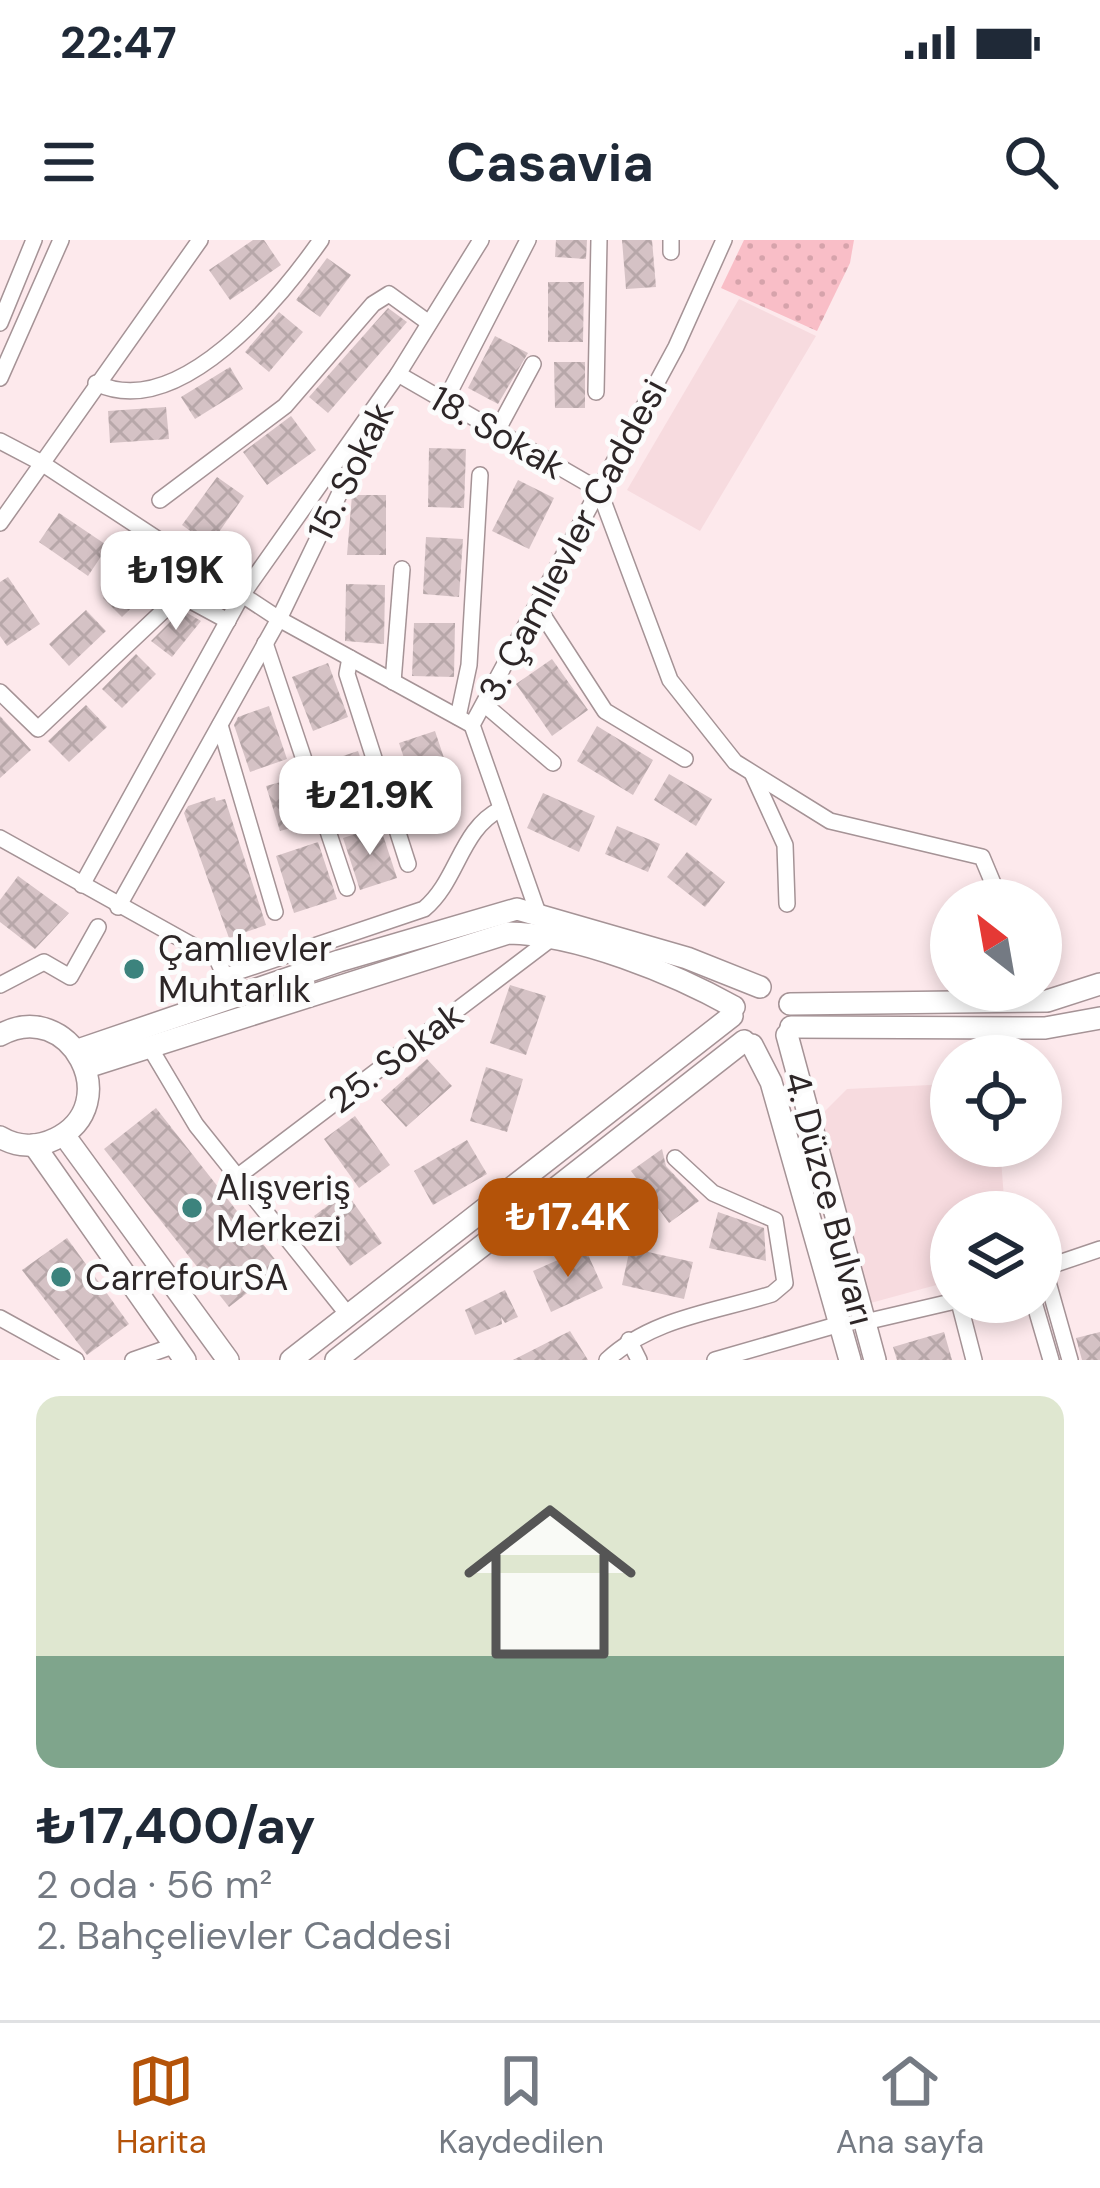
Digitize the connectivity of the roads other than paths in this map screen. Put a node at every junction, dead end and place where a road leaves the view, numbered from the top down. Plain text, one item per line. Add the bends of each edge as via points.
1 (34, 240) edge
2 (61, 240) edge
3 (200, 240) edge
4 (321, 240) edge
5 (482, 240) edge
6 (528, 240) edge
7 (599, 240) edge
8 (724, 240) edge
9 (0, 323) edge
10 (429, 323) junction
11 (533, 364) dead end
12 (398, 374) junction
13 (0, 379) edge
14 (96, 383) junction
15 (596, 392) dead end
16 (445, 401) junction
17 (496, 431) junction
18 (0, 441) edge
19 (40, 461) junction
20 (480, 475) dead end
21 (599, 490) junction
22 (160, 500) dead end
23 (0, 523) edge
24 (402, 569) dead end
25 (242, 595) junction
26 (537, 606) junction
27 (279, 619) junction
28 (228, 621) junction
29 (265, 643) junction
30 (350, 658) junction
31 (393, 682) junction
32 (0, 692) edge
33 (484, 704) junction
34 (465, 721) junction
35 (220, 725) junction
36 (685, 759) dead end
37 (554, 763) dead end
38 (752, 772) junction
39 (501, 808) junction
40 (0, 838) edge
41 (408, 864) dead end
42 (991, 879) edge
43 (82, 885) junction
44 (347, 888) dead end
45 (787, 904) dead end
46 (118, 907) junction
47 (275, 912) dead end
48 (538, 913) junction
49 (98, 927) dead end
50 (552, 938) junction
51 (225, 976) junction
52 (1100, 984) edge
53 (0, 985) edge
54 (760, 986) junction
55 (1062, 996) edge
56 (235, 998) junction
57 (930, 998) edge
58 (790, 1004) junction
59 (733, 1011) junction
60 (1100, 1018) edge
61 (2, 1026) edge
62 (789, 1031) junction
63 (748, 1043) junction
64 (149, 1046) junction
65 (82, 1059) junction
66 (64, 1135) junction
67 (3, 1142) edge
68 (34, 1145) junction
69 (675, 1157) dead end
70 (237, 1177) junction
71 (1100, 1249) edge
72 (1062, 1262) edge
73 (930, 1308) edge
74 (349, 1316) junction
75 (0, 1318) edge
76 (865, 1322) junction
77 (962, 1323) edge
78 (1040, 1323) edge
79 (1059, 1323) edge
80 (840, 1324) junction
81 (628, 1340) junction
82 (179, 1353) edge
83 (726, 1358) edge
84 (76, 1360) edge
85 (133, 1360) edge
86 (228, 1360) edge
87 (291, 1360) edge
88 (336, 1360) edge
89 (607, 1360) edge
90 (639, 1360) edge
91 (850, 1360) edge
92 (875, 1360) edge
93 (974, 1360) edge
94 (1051, 1360) edge
95 (1070, 1360) edge

1 - 9 street
2 - 13 street
3 - 14 street
4 - 14 street via 256,322 219,352 160,383
5 - 10 street
6 - 16 street
7 - 15 street
8 - 21 street, 3. Çamlıevler Caddesi
10 - 12 street
10 - 22 street via 389,294 373,304 286,406
11 - 17 street
12 - 16 street, 18. Sokak
12 - 25 street, 15. Sokak
12 - 27 street, 15. Sokak
14 - 19 street
16 - 17 street, 18. Sokak
17 - 21 street, 18. Sokak
18 - 19 street
19 - 23 street
19 - 25 street
20 - 34 street
21 - 26 street, 3. Çamlıevler Caddesi
21 - 38 street via 670,680 735,762
24 - 31 street
25 - 27 street
25 - 28 street, 15. Sokak
26 - 33 street, 3. Çamlıevler Caddesi
26 - 36 street via 605,711
27 - 29 street, 15. Sokak
27 - 30 street
28 - 32 street via 180,595 38,729
28 - 43 street, 15. Sokak
29 - 35 street, 15. Sokak
29 - 44 street
30 - 31 street
30 - 41 street via 346,674
31 - 34 street
33 - 34 street, 3. Çamlıevler Caddesi
33 - 37 street
34 - 39 street, 3. Çamlıevler Caddesi
35 - 46 street, 15. Sokak
35 - 47 street
38 - 42 street via 830,820 982,857
38 - 45 street via 784,845
39 - 48 street, 3. Çamlıevler Caddesi
39 - 51 street via 475,829 424,909
40 - 43 street
43 - 46 street
46 - 51 street via 218,959
48 - 54 main road
48 - 56 main road via 517,909
49 - 53 street via 70,977 44,962
50 - 59 main road via 694,985
50 - 64 main road via 508,933 451,947
50 - 70 street, 25. Sokak
51 - 56 street
52 - 55 main road
54 - 58 main road
54 - 59 main road via 744,992
56 - 65 main road
57 - 58 main road
58 - 62 main road
59 - 63 main road
59 - 74 main road
60 - 62 main road via 1045,1028 879,1023
61 - 65 main road via 46,1028
62 - 63 main road via 771,1046
62 - 76 main road, 4. Düzce Bulvarı
63 - 80 main road, 4. Düzce Bulvarı via 771,1082
63 - 88 main road
64 - 65 main road
64 - 70 street
65 - 66 main road via 86,1105
66 - 68 main road
66 - 86 main road
67 - 68 main road
68 - 82 main road
69 - 81 street via 713,1192 775,1220 785,1283
70 - 74 street
71 - 72 street
73 - 76 street
74 - 87 main road
75 - 84 street
76 - 92 main road, 4. Düzce Bulvarı
77 - 93 street
78 - 94 street
79 - 95 street
80 - 83 street
80 - 91 main road, 4. Düzce Bulvarı
81 - 89 street
81 - 90 street
82 - 85 street

